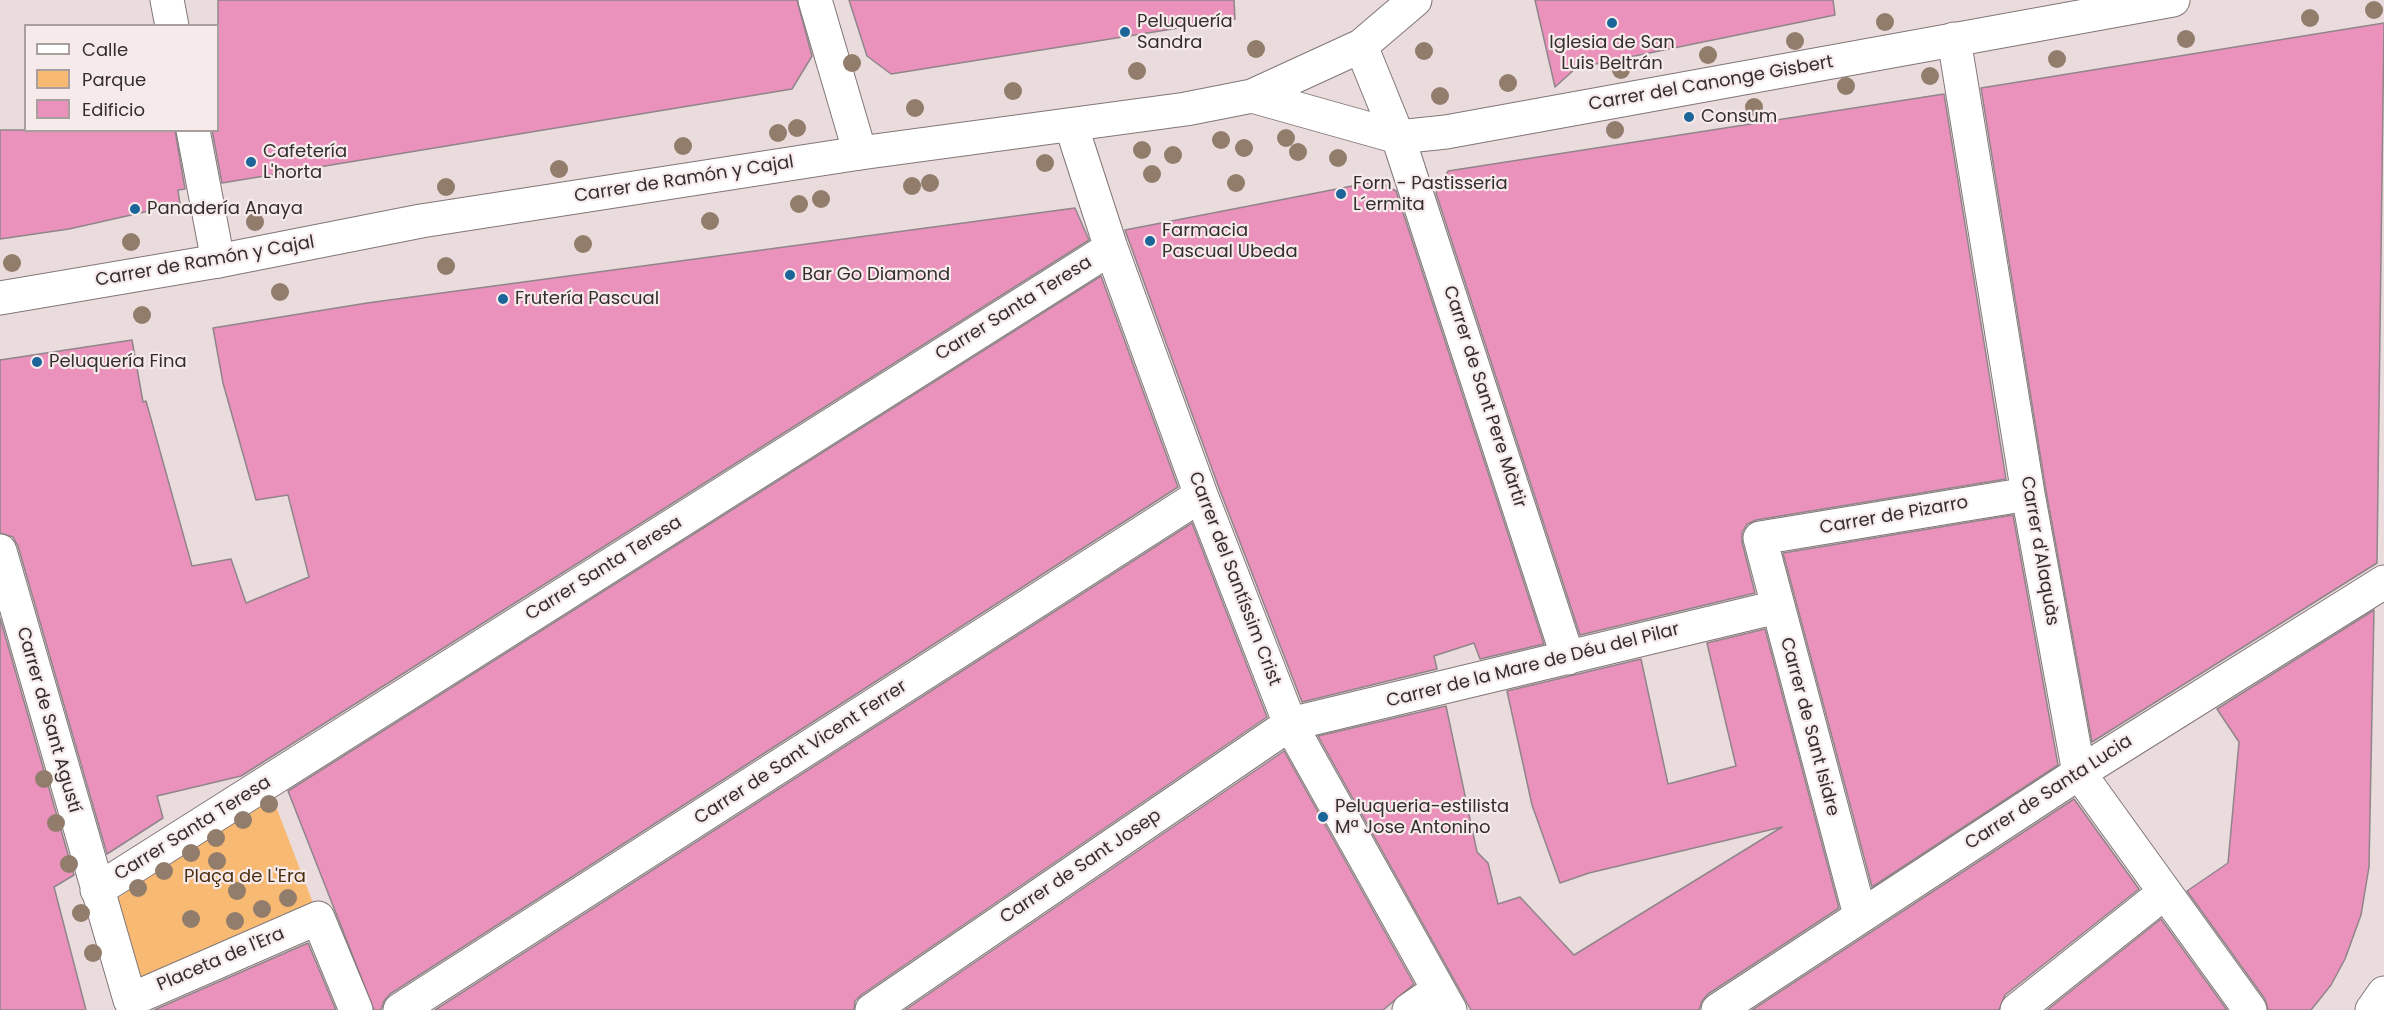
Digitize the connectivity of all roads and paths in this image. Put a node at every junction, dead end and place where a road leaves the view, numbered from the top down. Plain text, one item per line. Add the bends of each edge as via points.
1 (168, 0) edge
2 (815, 0) edge
3 (1415, 0) edge
4 (2173, 0) edge
5 (172, 24) edge
6 (1954, 39) junction
7 (1361, 46) junction
8 (1252, 96) junction
9 (1071, 125) junction
10 (193, 132) edge
11 (1398, 137) junction
12 (860, 153) junction
13 (1111, 248) junction
14 (218, 261) junction
15 (0, 298) edge
16 (2028, 494) junction
17 (1201, 495) junction
18 (1760, 538) joint
19 (0, 551) edge
20 (2384, 582) edge
21 (1777, 607) junction
22 (1568, 658) junction
23 (1290, 724) junction
24 (2079, 773) junction
25 (97, 890) junction
26 (2164, 893) junction
27 (1860, 915) junction
28 (2384, 993) edge
29 (1444, 1000) edge
30 (118, 1005) edge
31 (356, 1010) edge
32 (400, 1010) edge
33 (872, 1010) edge
34 (1409, 1010) edge
35 (1718, 1010) edge
36 (2017, 1010) edge
37 (2250, 1010) edge
38 (2372, 1010) edge

1 - 5 street
2 - 12 street
3 - 7 street, Carrer de Ramón y Cajal
4 - 6 street, Carrer del Canonge Gisbert
6 - 11 street, Carrer del Canonge Gisbert via 1467,129
6 - 16 street, Carrer d'Alaquàs
7 - 8 street, Carrer de Ramón y Cajal
7 - 11 street, Carrer de Sant Pere Màrtir
8 - 9 street, Carrer de Ramón y Cajal
8 - 11 street, Carrer del Canonge Gisbert
9 - 12 street, Carrer de Ramón y Cajal
9 - 13 street, Carrer del Santíssim Crist
10 - 14 street
11 - 22 street, Carrer de Sant Pere Màrtir
12 - 14 street, Carrer de Ramón y Cajal via 421,221
13 - 17 street, Carrer del Santíssim Crist
13 - 25 street, Carrer Santa Teresa
14 - 15 street, Carrer de Ramón y Cajal
16 - 18 street, Carrer de Pizarro
16 - 24 street, Carrer d'Alaquàs
17 - 23 street, Carrer del Santíssim Crist
17 - 32 street, Carrer de Sant Vicent Ferrer
18 - 21 street, Carrer de Sant Isidre
19 - 25 street, Carrer de Sant Agustí
20 - 24 street, Carrer de Santa Lucia
21 - 22 street, Carrer de la Mare de Déu del Pilar
21 - 27 street, Carrer de Sant Isidre
22 - 23 street, Carrer de la Mare de Déu del Pilar
23 - 29 street, Carrer del Santíssim Crist
23 - 33 street, Carrer de Sant Josep
24 - 26 street, Carrer d'Alaquàs
24 - 27 street, Carrer de Santa Lucia
25 - 30 street, Placeta de l'Era
26 - 36 street
26 - 37 street, Carrer d'Alaquàs
27 - 35 street, Carrer de Santa Lucia
28 - 38 street
29 - 34 street
30 - 31 street, Placeta de l'Era via 318,918

